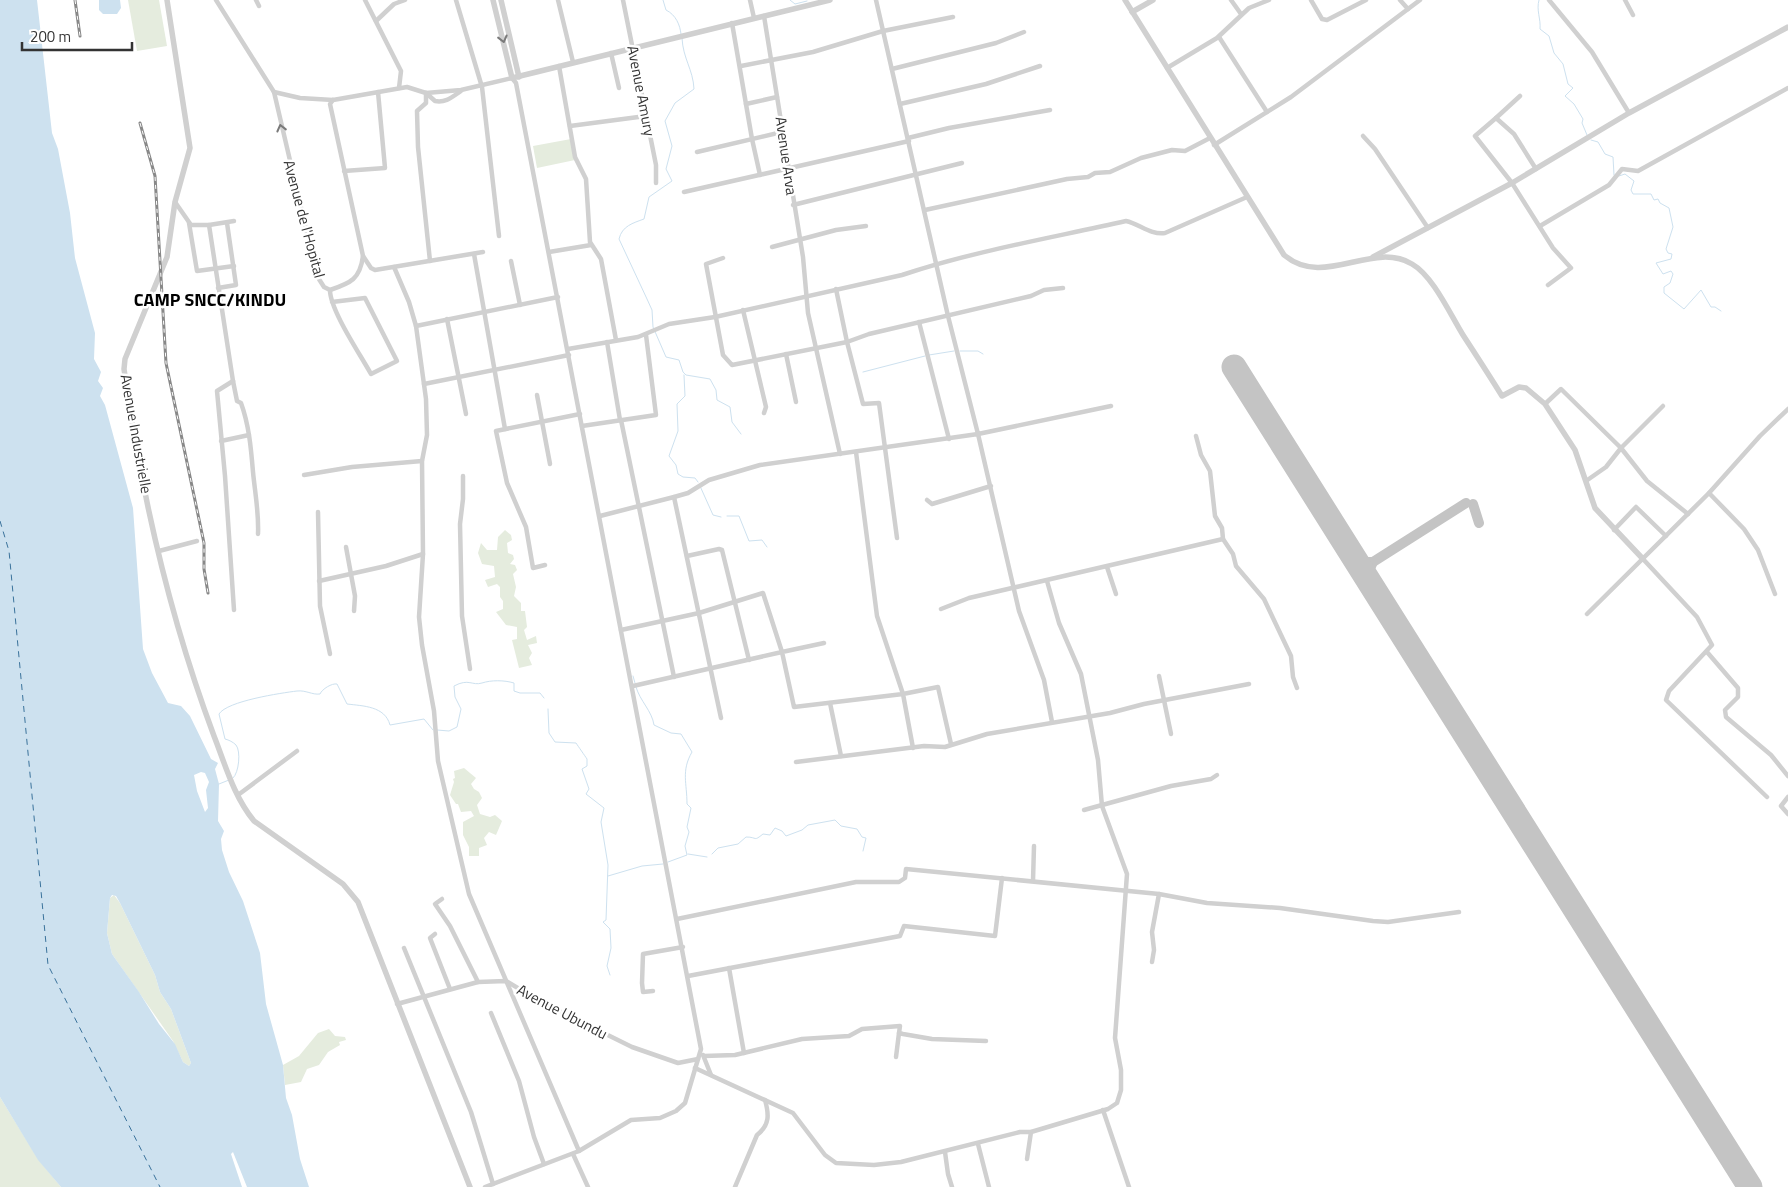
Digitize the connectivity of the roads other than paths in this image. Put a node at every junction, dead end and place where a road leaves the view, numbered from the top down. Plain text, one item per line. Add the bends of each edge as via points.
1 (167, 0) edge
2 (216, 0) edge
3 (256, 0) edge
4 (365, 0) edge
5 (404, 0) edge
6 (456, 0) edge
7 (493, 0) edge
8 (501, 0) edge
9 (558, 0) edge
10 (623, 0) edge
11 (750, 0) edge
12 (830, 0) edge
13 (876, 0) edge
14 (1125, 0) edge
15 (1153, 0) edge
16 (1231, 0) edge
17 (1269, 0) edge
18 (1311, 0) edge
19 (1366, 0) edge
20 (1400, 0) edge
21 (1420, 0) edge
22 (1549, 0) edge
23 (1625, 0) edge
24 (259, 6) dead end
25 (1408, 9) junction
26 (1132, 12) junction
27 (1241, 14) junction
28 (1633, 15) dead end
29 (764, 16) junction
30 (953, 17) dead end
31 (754, 18) junction
32 (376, 21) junction
33 (732, 24) junction
34 (1788, 27) edge
35 (883, 32) junction
36 (1024, 32) dead end
37 (1219, 37) dead end
38 (633, 47) junction
39 (611, 53) junction
40 (771, 60) junction
41 (573, 62) junction
42 (559, 65) junction
43 (741, 66) junction
44 (1040, 66) dead end
45 (1167, 68) junction
46 (892, 69) junction
47 (516, 79) junction
48 (482, 86) junction
49 (399, 88) junction
50 (619, 88) dead end
51 (1788, 88) edge
52 (461, 90) junction
53 (274, 92) junction
54 (378, 92) junction
55 (426, 93) junction
56 (1520, 96) dead end
57 (777, 97) junction
58 (333, 100) junction
59 (746, 104) junction
60 (900, 104) junction
61 (1050, 110) dead end
62 (1266, 112) junction
63 (1629, 113) junction
64 (646, 116) junction
65 (1496, 118) junction
66 (570, 126) junction
67 (782, 132) junction
68 (1363, 136) dead end
69 (1210, 138) junction
70 (752, 139) junction
71 (908, 140) junction
72 (1214, 145) junction
73 (697, 152) dead end
74 (962, 163) dead end
75 (788, 169) junction
76 (1536, 170) junction
77 (344, 171) junction
78 (760, 175) junction
79 (917, 175) junction
80 (656, 182) dead end
81 (1512, 183) junction
82 (684, 192) dead end
83 (1247, 198) junction
84 (175, 202) junction
85 (793, 205) junction
86 (925, 210) junction
87 (227, 222) junction
88 (234, 222) dead end
89 (189, 223) junction
90 (209, 225) junction
91 (866, 226) dead end
92 (1540, 226) junction
93 (1428, 228) junction
94 (500, 236) dead end
95 (800, 240) junction
96 (591, 245) junction
97 (1395, 245) junction
98 (772, 247) dead end
99 (483, 252) dead end
100 (549, 252) junction
101 (474, 254) junction
102 (363, 256) junction
103 (723, 258) dead end
104 (1396, 258) junction
105 (1369, 259) junction
106 (430, 261) junction
107 (511, 261) dead end
108 (937, 264) junction
109 (234, 266) junction
110 (394, 267) junction
111 (371, 268) junction
112 (215, 269) junction
113 (359, 273) junction
114 (1548, 284) dead end
115 (218, 288) junction
116 (1063, 288) dead end
117 (836, 289) junction
118 (330, 290) junction
119 (806, 296) junction
120 (558, 297) junction
121 (332, 302) junction
122 (520, 305) junction
123 (743, 310) junction
124 (484, 312) junction
125 (948, 316) junction
126 (715, 317) junction
127 (448, 319) junction
128 (919, 322) junction
129 (416, 326) junction
130 (646, 335) junction
131 (616, 340) junction
132 (607, 342) junction
133 (847, 342) junction
134 (816, 348) junction
135 (568, 349) junction
136 (786, 354) junction
137 (569, 355) junction
138 (755, 360) junction
139 (495, 370) junction
140 (459, 377) junction
141 (233, 381) junction
142 (424, 384) junction
143 (537, 395) dead end
144 (796, 402) dead end
145 (1545, 404) junction
146 (1110, 406) dead end
147 (1664, 406) dead end
148 (1788, 409) edge
149 (764, 413) dead end
150 (466, 414) dead end
151 (580, 414) junction
152 (620, 420) junction
153 (542, 421) junction
154 (582, 426) junction
155 (505, 428) junction
156 (978, 434) junction
157 (249, 435) junction
158 (1196, 436) dead end
159 (949, 439) junction
160 (221, 440) junction
161 (886, 448) junction
162 (1621, 448) junction
163 (856, 452) junction
164 (840, 454) junction
165 (422, 461) junction
166 (550, 464) dead end
167 (304, 475) dead end
168 (462, 476) dead end
169 (1586, 481) junction
170 (991, 486) junction
171 (1710, 493) junction
172 (674, 497) junction
173 (927, 500) dead end
174 (639, 506) junction
175 (318, 512) dead end
176 (1688, 514) junction
177 (600, 516) junction
178 (1614, 530) junction
179 (258, 534) dead end
180 (1666, 536) junction
181 (897, 538) dead end
182 (1223, 539) junction
183 (197, 541) dead end
184 (346, 547) dead end
185 (159, 551) junction
186 (423, 554) junction
187 (686, 556) junction
188 (1643, 559) junction
189 (545, 565) dead end
190 (1107, 567) junction
191 (350, 574) junction
192 (319, 581) junction
193 (1047, 581) junction
194 (1015, 589) junction
195 (1116, 594) dead end
196 (1775, 594) dead end
197 (733, 603) junction
198 (941, 609) dead end
199 (234, 610) dead end
200 (354, 612) dead end
201 (699, 613) junction
202 (1587, 614) dead end
203 (663, 621) junction
204 (621, 630) junction
205 (824, 643) dead end
206 (782, 652) junction
207 (1707, 652) junction
208 (330, 654) dead end
209 (749, 660) junction
210 (711, 668) junction
211 (470, 669) dead end
212 (1159, 676) dead end
213 (674, 677) junction
214 (1249, 684) dead end
215 (633, 686) junction
216 (1297, 688) dead end
217 (903, 694) junction
218 (1164, 700) junction
219 (830, 703) junction
220 (1090, 716) junction
221 (721, 718) dead end
222 (1052, 722) junction
223 (1171, 734) dead end
224 (952, 744) junction
225 (913, 748) junction
226 (297, 751) dead end
227 (841, 756) junction
228 (796, 762) dead end
229 (1217, 775) dead end
230 (1788, 776) edge
231 (238, 795) junction
232 (1767, 797) dead end
233 (1788, 797) edge
234 (1102, 806) junction
235 (1084, 810) dead end
236 (1788, 814) edge
237 (1034, 846) dead end
238 (1002, 878) junction
239 (1033, 881) junction
240 (1126, 891) junction
241 (1159, 894) junction
242 (442, 899) dead end
243 (1460, 912) dead end
244 (677, 919) junction
245 (435, 934) dead end
246 (683, 947) junction
247 (404, 948) dead end
248 (1152, 962) dead end
249 (729, 968) junction
250 (688, 976) junction
251 (506, 981) junction
252 (478, 982) junction
253 (450, 989) junction
254 (653, 991) dead end
255 (425, 996) junction
256 (396, 1004) junction
257 (491, 1013) dead end
258 (899, 1032) junction
259 (986, 1041) dead end
260 (701, 1049) junction
261 (744, 1053) junction
262 (704, 1056) junction
263 (896, 1057) dead end
264 (698, 1059) junction
265 (695, 1068) junction
266 (711, 1075) junction
267 (765, 1100) junction
268 (1103, 1110) junction
269 (1030, 1132) junction
270 (978, 1144) junction
271 (579, 1151) junction
272 (945, 1152) junction
273 (573, 1154) junction
274 (1027, 1159) dead end
275 (544, 1164) junction
276 (493, 1184) junction
277 (470, 1187) edge
278 (485, 1187) edge
279 (588, 1187) edge
280 (735, 1187) edge
281 (952, 1187) edge
282 (990, 1187) edge
283 (1129, 1187) edge

1 - 84 street, Avenue Industrielle via 191,143
2 - 53 street, Avenue de l'Hopital
3 - 24 street
4 - 32 street
5 - 32 street via 394,4
6 - 48 street
7 -> 47 street
8 - 47 street
9 - 41 street
10 - 38 street, Avenue Amury
11 - 31 street
12 - 29 street
13 - 35 street
14 - 26 street
15 - 26 street
16 - 27 street
17 - 27 street
18 - 19 street via 1322,19 1327,20
20 - 25 street
21 - 25 street
22 - 63 street via 1592,52
23 - 28 street
25 - 62 street
26 - 45 street
27 - 45 street via 1217,38
29 - 31 street
29 - 40 street, Avenue Arva
30 - 35 street
31 - 33 street
32 - 49 street via 402,71
33 - 38 street
33 - 43 street
34 - 63 street
35 - 40 street
35 - 46 street
36 - 46 street via 996,43
37 - 62 street
38 - 39 street
38 - 64 street, Avenue Amury
39 - 41 street
39 - 50 street
40 - 43 street
40 - 57 street, Avenue Arva
41 - 42 street
42 - 47 street
42 - 66 street
43 - 59 street
44 - 60 street via 986,84
45 - 69 street
46 - 60 street
47 - 48 street
47 - 100 street
48 - 52 street
48 - 94 street
49 - 54 street
49 - 55 street
51 - 92 street via 1638,171 1624,169 1609,185
52 - 55 street
52 - 55 street via 440,102
53 - 58 street
118 -> 53 street, Avenue de l'Hopital via 321,284 317,276
54 - 58 street
54 - 77 street via 386,168
55 - 106 street via 426,103 418,111 418,147
56 - 65 street
57 - 59 street
57 - 67 street, Avenue Arva
58 - 77 street via 330,104
59 - 70 street
60 - 71 street
61 - 71 street via 949,128
62 - 72 street
63 - 76 street
64 - 66 street
64 - 80 street, Avenue Amury via 656,165
65 - 76 street via 1514,134
65 - 81 street via 1475,136
66 - 96 street via 575,157 587,185
67 - 70 street
67 - 75 street, Avenue Arva
68 - 93 street
69 - 72 street
69 - 86 street via 1185,151 1172,150 1142,158 1088,178 1067,179
70 - 73 street
70 - 78 street
71 - 75 street
71 - 79 street
72 - 83 street
74 - 79 street
75 - 78 street
75 - 85 street, Avenue Arva
76 - 81 street
77 - 102 street
78 - 82 street
79 - 85 street
79 - 86 street
81 - 92 street
81 - 93 street
83 - 105 street via 1278,248 1292,262 1317,268
83 - 108 street via 1165,233 1152,233 1139,224 1126,221
84 - 89 street
84 - 185 street, Avenue Industrielle via 167,257 125,359 124,369 133,436
85 - 95 street, Avenue Arva
86 - 108 street
87 - 88 street
87 - 90 street
87 - 109 street
89 - 90 street
89 - 112 street via 197,272
90 - 112 street
91 - 95 street
92 - 114 street via 1553,248 1572,268
93 - 97 street
95 - 98 street
95 - 119 street, Avenue Arva
96 - 100 street
96 - 131 street via 601,259
97 - 104 street via 1392,253
97 - 105 street
99 - 101 street
100 - 120 street
101 - 106 street
101 - 124 street
102 - 111 street
102 - 113 street
103 - 126 street via 706,264
104 - 105 street
104 - 145 street via 1412,264 1426,276 1502,396 1519,387 1526,388
106 - 110 street
107 - 122 street
108 - 117 street
108 - 125 street
109 - 112 street
109 - 115 street via 236,285
110 - 111 street
110 - 129 street
111 - 113 street, Avenue de l'Hopital
112 - 115 street
113 - 118 street, Avenue de l'Hopital via 347,284
115 - 141 street
116 - 125 street via 1044,290
117 - 119 street
117 - 133 street
118 - 121 street
119 - 123 street
119 - 134 street, Avenue Arva
120 - 122 street
120 - 135 street
121 - 121 street via 365,298 397,361 370,374
122 - 124 street
123 - 126 street
123 - 138 street
124 - 127 street
124 - 139 street
125 - 128 street
125 - 156 street
126 - 130 street via 669,324
126 - 138 street via 723,355 731,365
127 - 129 street
127 - 140 street
128 - 133 street
128 - 159 street
129 - 142 street
130 - 131 street
130 - 152 street via 656,414
131 - 132 street
132 - 135 street
132 - 152 street
133 - 134 street
133 - 161 street via 863,404 879,403
134 - 136 street
134 - 164 street, Avenue Arva
135 - 137 street
136 - 138 street
136 - 144 street
137 - 139 street
137 - 151 street
138 - 149 street via 766,407
139 - 140 street
139 - 155 street
140 - 142 street
140 - 150 street
141 - 157 street
141 - 160 street via 217,391
142 - 165 street via 427,426
143 - 153 street
145 - 162 street via 1561,390
145 - 169 street via 1573,447
146 - 156 street
147 - 162 street
148 - 171 street
151 - 153 street
151 - 154 street
152 - 154 street
152 - 174 street
153 - 155 street
153 - 166 street
154 - 177 street
155 - 189 street via 496,431 507,483 526,527 533,568
156 - 159 street
156 - 170 street
157 - 160 street
157 - 179 street via 259,510
158 - 182 street via 1200,454 1210,471 1215,516 1222,528
159 - 161 street
160 - 199 street
161 - 163 street
161 - 181 street
162 - 169 street via 1606,466
162 - 176 street via 1647,481
163 - 164 street
163 - 217 street via 877,616
164 - 172 street via 760,465 709,480
165 - 167 street via 352,466
165 - 186 street
168 - 211 street via 462,628
169 - 178 street via 1595,508
170 - 173 street via 932,504
170 - 194 street
171 - 176 street
171 - 196 street via 1744,529 1758,550 1766,578
172 - 174 street
172 - 187 street
174 - 177 street
174 - 203 street
175 - 192 street
176 - 180 street
177 - 204 street
178 - 180 street via 1636,507
178 - 188 street
180 - 188 street
182 - 190 street
182 - 216 street via 1233,554 1236,566 1264,599 1291,656 1292,678
183 - 185 street
184 - 191 street
185 - 231 street, Avenue Industrielle via 178,634
186 - 191 street
186 - 251 street via 419,617 438,761 470,899
187 - 197 street via 722,550
187 - 201 street
188 - 202 street
188 - 207 street via 1697,617 1712,641
190 - 193 street
190 - 195 street
191 - 192 street
191 - 200 street via 355,596
192 - 208 street via 320,606
193 - 194 street
193 - 220 street via 1059,623 1080,671
194 - 198 street via 969,598
194 - 222 street via 1019,611 1044,680
197 - 201 street
197 - 206 street via 763,593
197 - 209 street
201 - 203 street
201 - 210 street
203 - 204 street
203 - 213 street
204 - 215 street
205 - 206 street
206 - 209 street
206 - 219 street via 794,706
207 - 230 street via 1738,688 1738,697 1725,710 1726,717 1771,755
207 - 232 street via 1669,690 1666,700
209 - 210 street
210 - 213 street
210 - 221 street
212 - 218 street
213 - 215 street
214 - 218 street
215 - 244 street
217 - 219 street
217 - 224 street via 938,687
217 - 225 street
218 - 220 street
218 - 223 street
219 - 227 street
220 - 222 street
220 - 234 street
222 - 224 street
224 - 225 street via 943,748
225 - 227 street
226 - 231 street
227 - 228 street
229 - 234 street
231 - 256 street, Avenue Industrielle via 254,821 350,892 365,916
233 - 236 street via 1781,806
234 - 235 street
234 - 240 street via 1127,873
237 - 239 street
238 - 239 street
238 - 244 street via 906,869 905,878 899,882 855,882
238 - 249 street via 995,936 904,926 900,936
239 - 240 street
240 - 241 street
240 - 268 street via 1116,1038 1121,1090 1117,1103
241 - 243 street via 1207,903 1280,908 1388,922
241 - 248 street via 1152,932
242 - 252 street via 435,904 450,926
244 - 246 street
245 - 253 street via 430,938
246 - 250 street
246 - 254 street via 643,954 644,992
247 - 255 street
249 - 250 street
249 - 261 street
250 - 260 street
251 - 252 street, Avenue Ubundu
251 - 264 street, Avenue Ubundu via 632,1047 678,1063
251 - 271 street
252 - 253 street, Avenue Ubundu
253 - 255 street, Avenue Ubundu
255 - 256 street, Avenue Ubundu
255 - 276 street via 472,1115
256 - 277 street, Avenue Industrielle
257 - 275 street via 520,1081
258 - 259 street via 932,1039
258 - 261 street via 900,1026 862,1029 849,1036 802,1039
258 - 263 street
260 - 262 street
260 - 264 street
261 - 262 street via 727,1057
262 - 266 street
264 - 265 street
265 - 266 street
265 - 271 street via 684,1103 676,1111 660,1118 631,1120
266 - 267 street
267 - 272 street via 796,1116 825,1155 836,1163 892,1163
267 - 280 street via 767,1122 757,1135
268 - 269 street
268 - 283 street
269 - 270 street
269 - 274 street
270 - 272 street
270 - 282 street
271 - 273 street
272 - 281 street
273 - 275 street
273 - 279 street
275 - 276 street
276 - 278 street

